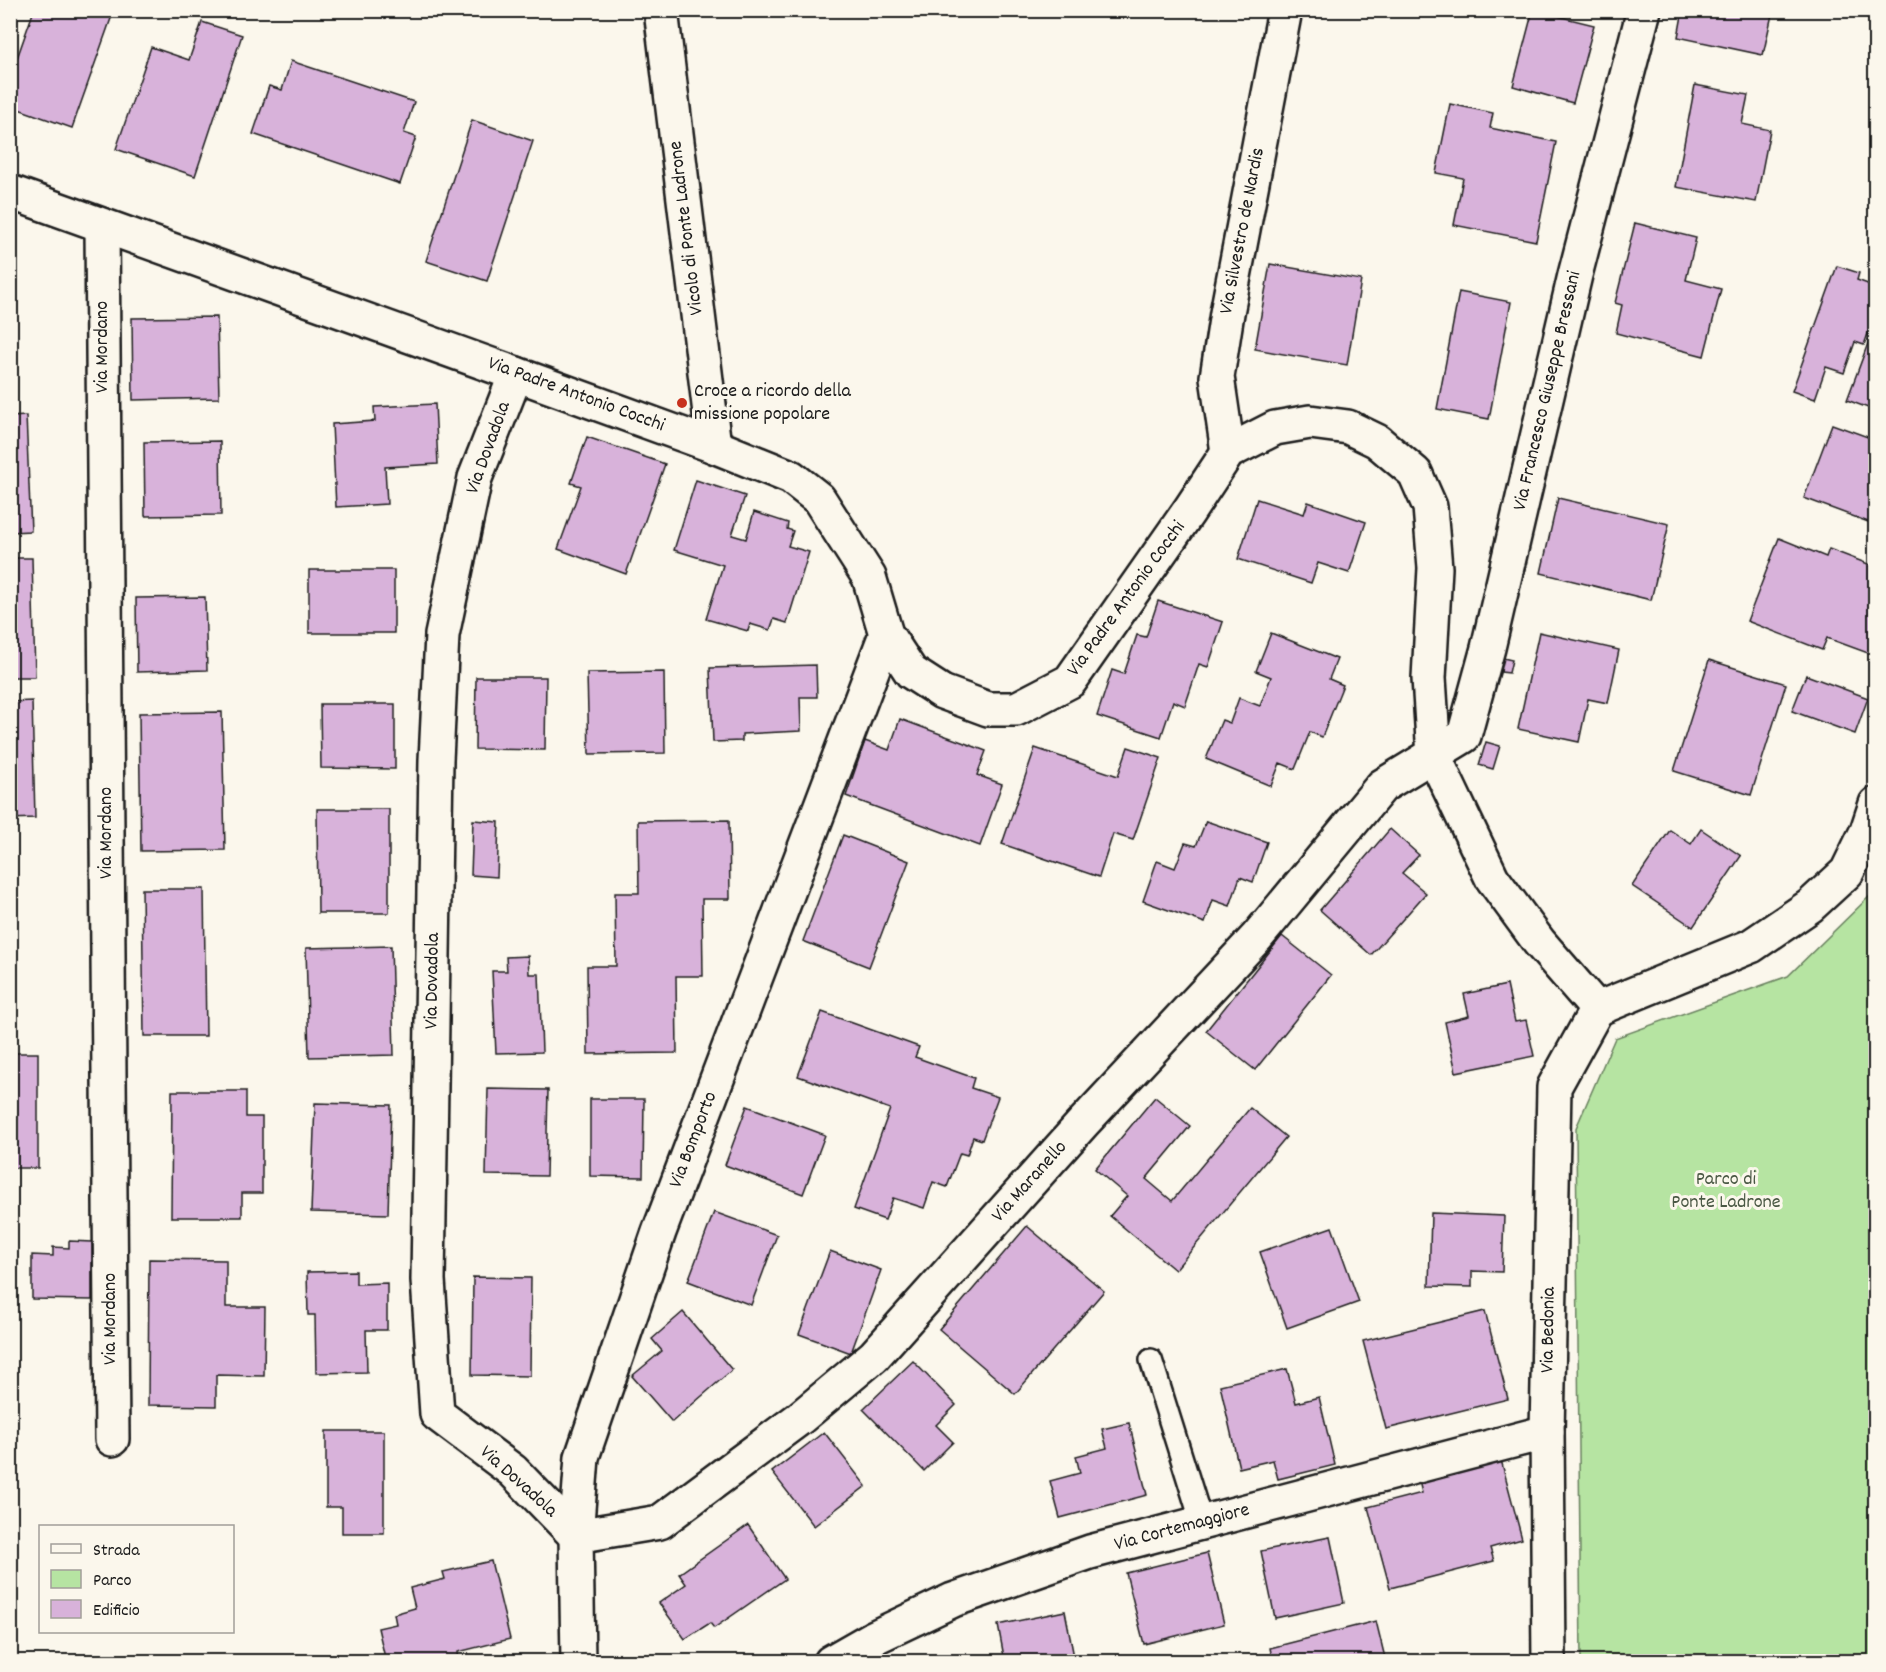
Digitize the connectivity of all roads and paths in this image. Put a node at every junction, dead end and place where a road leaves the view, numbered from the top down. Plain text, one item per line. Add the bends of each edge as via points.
1 (661, 10) edge
2 (1285, 10) edge
3 (1644, 10) edge
4 (10, 192) edge
5 (102, 227) junction
6 (516, 374) junction
7 (714, 446) junction
8 (1228, 452) junction
9 (886, 634) junction
10 (1434, 756) junction
11 (1875, 804) edge
12 (1597, 1009) junction
13 (1151, 1359) dead end
14 (1547, 1432) junction
15 (112, 1439) dead end
16 (1202, 1523) junction
17 (576, 1536) junction
18 (578, 1662) edge
19 (831, 1662) edge
20 (1549, 1662) edge

1 - 7 street, Vicolo di Ponte Ladrone
2 - 8 street, Via Silvestro de Nardis via 1217,377
3 - 10 street, Via Francesco Giuseppe Bressani via 1575,274 1464,736
4 - 5 street, Via Padre Antonio Cocchi
5 - 6 street, Via Padre Antonio Cocchi
5 - 15 street, Via Mordano
6 - 7 street, Via Padre Antonio Cocchi
6 - 17 street, Via Dovadola via 475,478 442,635 436,760 428,1280 437,1414 513,1471
7 - 9 street, Via Padre Antonio Cocchi via 791,477 819,499 869,577
8 - 9 street, Via Padre Antonio Cocchi via 1070,681 1016,709 988,709 942,692 911,672
8 - 10 street via 1275,428 1310,422 1348,427 1377,441 1415,473 1430,507 1435,568 1429,678
9 - 17 street, Via Bomporto via 651,1255 582,1457
10 - 12 street via 1492,878 1539,942
10 - 17 street, Via Maranello via 1382,786 1257,937 874,1356 800,1419 660,1522
11 - 12 street via 1847,872 1810,906 1751,946
12 - 14 street, Via Bedonia via 1554,1087
13 - 16 lane
14 - 16 street, Via Cortemaggiore
14 - 20 street, Via Bedonia
16 - 19 street, Via Cortemaggiore via 1090,1552 953,1600
17 - 18 street, Via Bomporto

